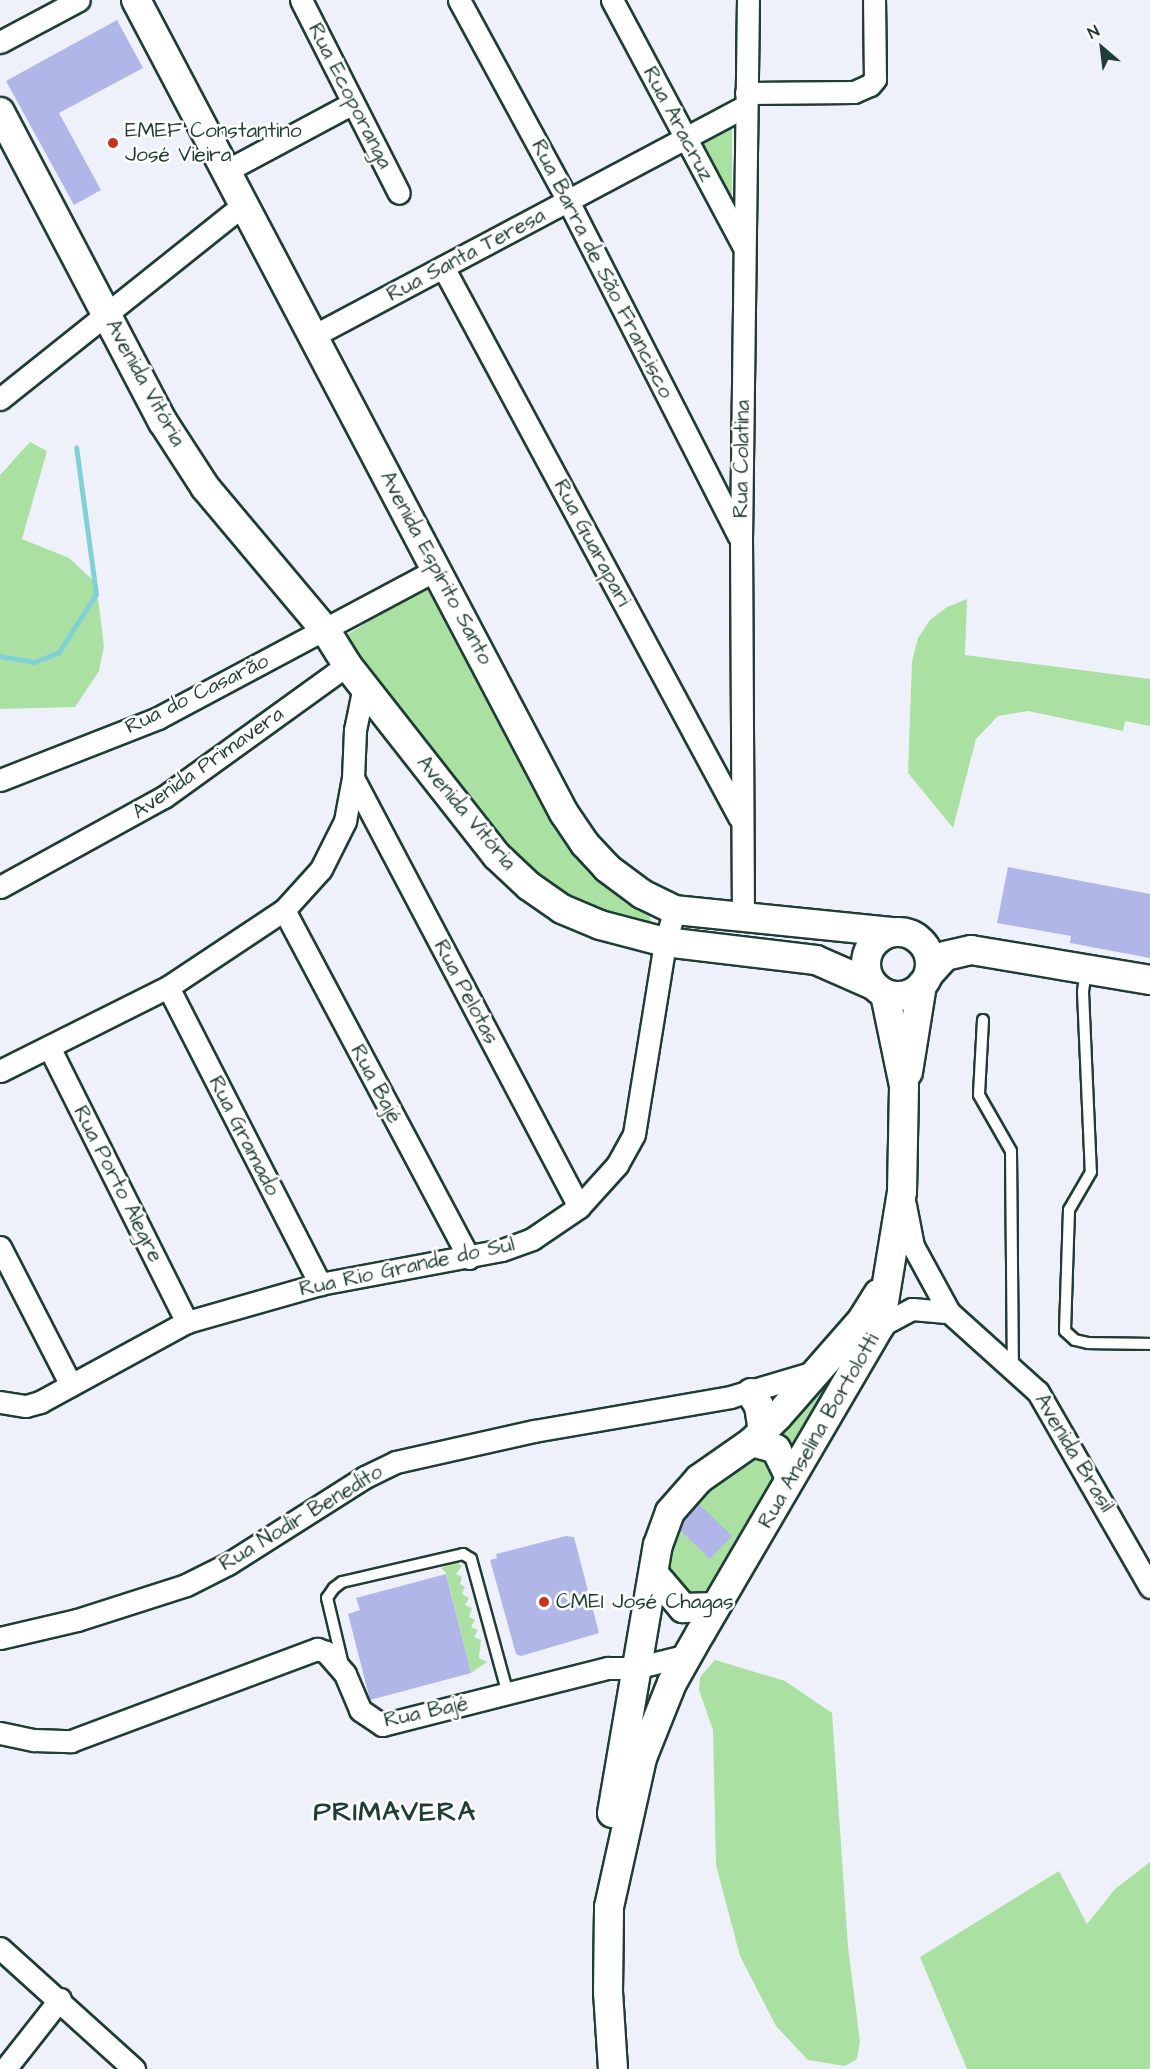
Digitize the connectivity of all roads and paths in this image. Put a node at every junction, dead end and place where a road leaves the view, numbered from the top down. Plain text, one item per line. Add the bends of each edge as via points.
1 (79, 0) edge
2 (136, 0) edge
3 (301, 0) edge
4 (459, 0) edge
5 (612, 0) edge
6 (748, 0) edge
7 (874, 0) edge
8 (0, 42) edge
9 (746, 100) junction
10 (353, 103) junction
11 (0, 112) edge
12 (685, 138) junction
13 (226, 171) junction
14 (399, 193) dead end
15 (568, 201) junction
16 (243, 205) junction
17 (745, 248) junction
18 (444, 267) junction
19 (107, 314) junction
20 (313, 336) junction
21 (2, 393) edge
22 (741, 540) junction
23 (437, 569) junction
24 (326, 631) junction
25 (356, 676) junction
26 (353, 778) junction
27 (0, 780) edge
28 (741, 820) junction
29 (0, 887) edge
30 (284, 910) junction
31 (675, 910) junction
32 (743, 918) junction
33 (898, 933) junction
34 (658, 940) junction
35 (971, 950) junction
36 (1086, 970) junction
37 (926, 980) junction
38 (1150, 980) edge
39 (168, 987) junction
40 (879, 990) junction
41 (983, 1020) dead end
42 (49, 1047) junction
43 (0, 1071) edge
44 (904, 1086) junction
45 (903, 1192) junction
46 (579, 1207) junction
47 (0, 1247) edge
48 (469, 1258) junction
49 (886, 1282) junction
50 (320, 1284) junction
51 (950, 1312) junction
52 (187, 1322) junction
53 (880, 1326) junction
54 (1150, 1344) edge
55 (1013, 1366) junction
56 (819, 1371) junction
57 (71, 1385) junction
58 (751, 1393) junction
59 (0, 1402) edge
60 (758, 1436) junction
61 (790, 1478) junction
62 (654, 1574) junction
63 (1150, 1587) edge
64 (715, 1607) junction
65 (0, 1638) edge
66 (350, 1641) dead end
67 (338, 1644) junction
68 (688, 1655) junction
69 (635, 1668) junction
70 (345, 1674) junction
71 (508, 1694) junction
72 (0, 1733) edge
73 (612, 1888) junction
74 (0, 1948) edge
75 (60, 1999) junction
76 (5, 2069) edge
77 (134, 2069) edge
78 (613, 2069) edge

1 - 8 street
2 - 13 street, Avenida Espírito Santo
3 - 10 street, Rua Ecoporanga
4 - 15 street, Rua Barra de São Francisco
5 - 12 street, Rua Aracruz
6 - 9 street, Rua Colatina
7 - 9 street via 875,79 870,85 854,92
9 - 12 street, Rua Santa Teresa
9 - 17 street, Rua Colatina
10 - 13 street
10 - 14 street, Rua Ecoporanga
11 - 19 street, Avenida Vitória
12 - 15 street, Rua Santa Teresa
12 - 17 street, Rua Aracruz
13 - 16 street, Avenida Espírito Santo
15 - 18 street, Rua Santa Teresa
15 - 22 street, Rua Barra de São Francisco
16 - 19 street
16 - 20 street, Avenida Espírito Santo
17 - 22 street, Rua Colatina
18 - 20 street, Rua Santa Teresa
18 - 28 street, Rua Guarapari
19 - 21 street
19 - 24 street, Avenida Vitória via 163,422 206,486
20 - 23 street, Avenida Espírito Santo
22 - 28 street, Rua Colatina
23 - 24 street
23 - 31 street, Avenida Espírito Santo via 564,813 585,844 607,868 642,894
24 - 25 street, Avenida Vitória
24 - 27 street, Rua do Casarão via 158,718
25 - 26 street
25 - 29 street, Avenida Primavera via 164,797
25 - 34 street, Avenida Vitória via 496,856 529,886 561,909
26 - 30 street via 345,821 321,869
26 - 46 street, Rua Pelotas
28 - 32 street, Rua Colatina
30 - 39 street
30 - 48 street, Rua Bajé
31 - 32 street, Avenida Espírito Santo
31 - 34 street
32 - 33 street, Avenida Espírito Santo
33 - 35 street, Avenida Espírito Santo via 944,937
33 - 37 street via 926,947
33 - 40 street via 869,948 865,961
34 - 40 street, Avenida Vitória via 816,960
34 - 46 street, Rua Rio Grande do Sul via 634,1134 612,1173
35 - 36 street
35 - 37 street via 945,956
36 - 38 street
36 - 54 lane via 1083,992 1091,1172 1069,1210 1065,1330 1075,1340 1088,1343
37 - 40 street via 911,994
37 - 44 street
39 - 42 street
39 - 50 street, Rua Gramado
40 - 44 street
41 - 55 lane via 980,1095 1011,1151
42 - 43 street
42 - 52 street, Rua Porto Alegre
44 - 45 street
45 - 49 street
45 - 51 street, Avenida Brasil via 914,1246
46 - 48 street, Rua Rio Grande do Sul via 532,1239
47 - 57 street
48 - 50 street, Rua Rio Grande do Sul
49 - 53 street, Rua Anselina Bortolotti
49 - 56 street, Rua Anselina Bortolotti via 862,1320
50 - 52 street, Rua Rio Grande do Sul
51 - 53 street via 912,1309
51 - 55 street, Avenida Brasil
52 - 57 street, Rua Rio Grande do Sul
53 - 61 street, Rua Anselina Bortolotti
55 - 63 street, Avenida Brasil via 1038,1392
56 - 58 street, Rua Nodir Benedito
56 - 60 street, Rua Anselina Bortolotti
57 - 59 street, Rua Rio Grande do Sul via 26,1406
58 - 60 street via 759,1406
58 - 65 street, Rua Nodir Benedito via 534,1431 396,1462 365,1477 228,1564 186,1585 77,1620
60 - 61 street via 776,1449
60 - 62 street, Rua Anselina Bortolotti via 681,1497 663,1528
61 - 64 street, Rua Anselina Bortolotti
62 - 64 street via 683,1608
62 - 69 street, Rua Anselina Bortolotti
64 - 68 street, Rua Anselina Bortolotti
66 - 67 lane
67 - 70 lane
67 - 71 lane via 327,1598 333,1588 342,1582 463,1554 471,1559
68 - 69 street, Rua Bajé
68 - 73 street, Rua Anselina Bortolotti via 672,1683 642,1758
69 - 71 street, Rua Bajé via 608,1668
69 - 73 street, Rua Anselina Bortolotti via 612,1802
70 - 71 street, Rua Bajé via 360,1710 382,1725
70 - 72 street, Rua Bajé via 326,1652 307,1651 71,1741 34,1740
73 - 78 street, Rua Anselina Bortolotti via 608,1992
74 - 75 street
75 - 76 street
75 - 77 street

